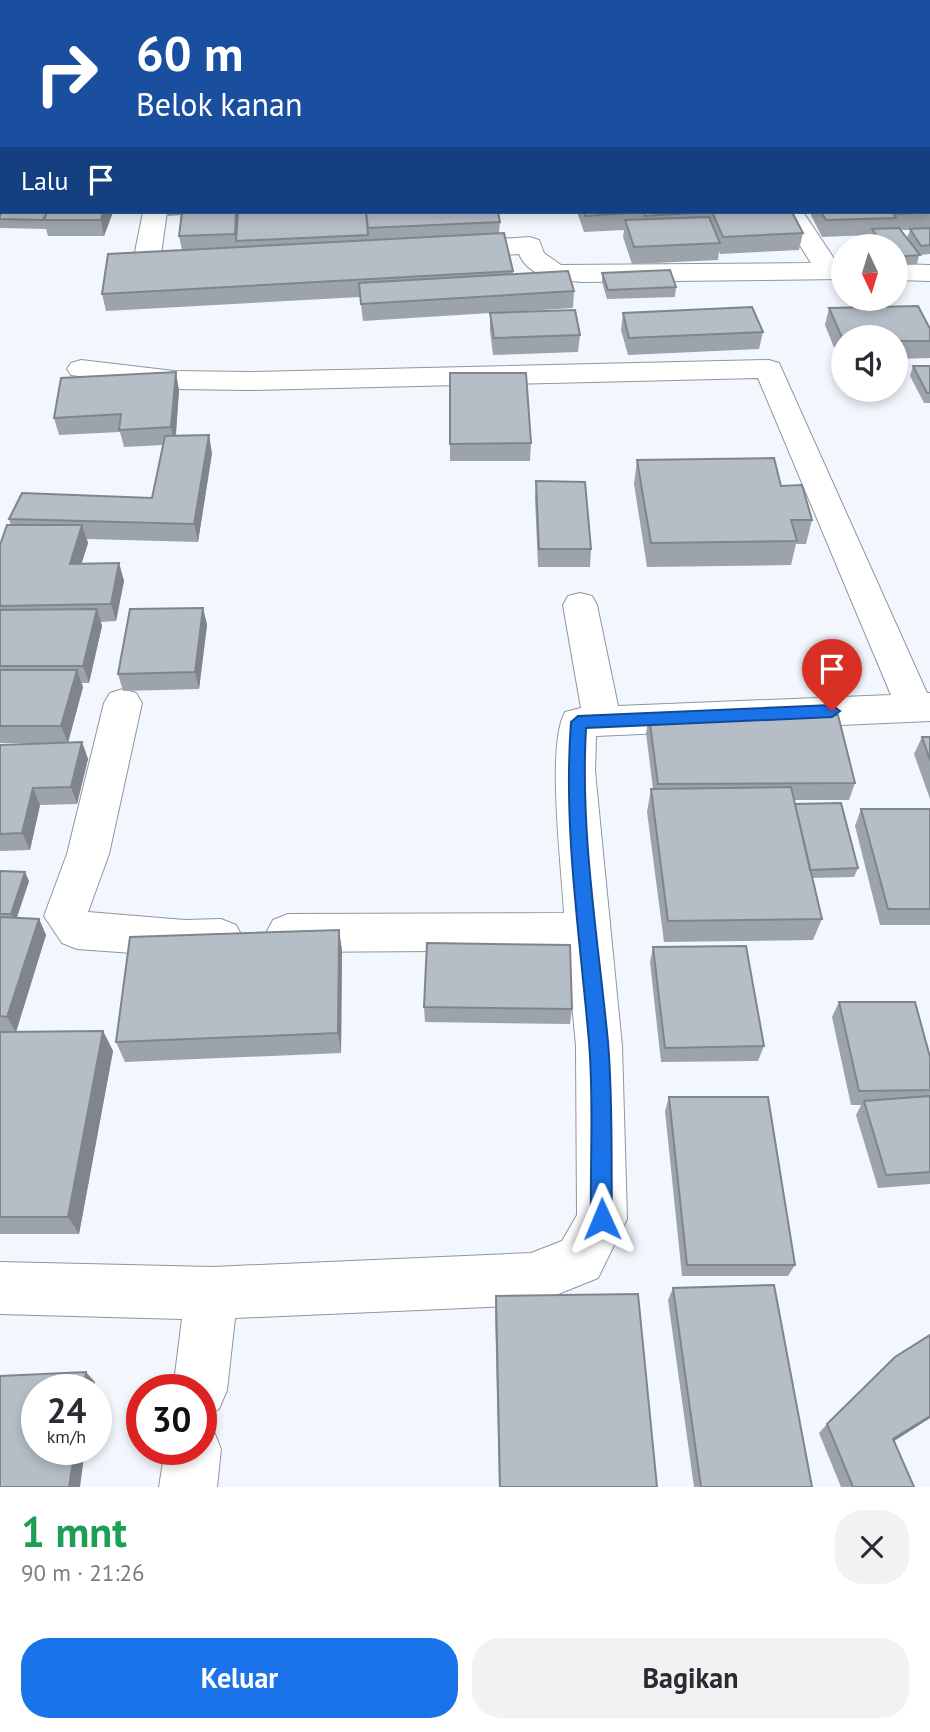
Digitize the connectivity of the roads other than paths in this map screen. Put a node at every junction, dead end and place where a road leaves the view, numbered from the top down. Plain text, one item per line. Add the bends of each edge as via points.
1 (155, 214) edge
2 (792, 214) edge
3 (434, 251) edge
4 (216, 263) edge
5 (831, 265) edge
6 (831, 271) edge
7 (908, 272) edge
8 (930, 273) edge
9 (81, 369) dead end
10 (580, 605) dead end
11 (123, 703) dead end
12 (923, 707) edge
13 (602, 721) junction
14 (587, 931) junction
15 (0, 1288) edge
16 (212, 1293) junction
17 (202, 1374) edge
18 (191, 1465) edge
19 (188, 1487) edge

1 - 4 street via 147,257 161,264
2 - 5 street
3 - 6 street via 528,234 532,256 554,272
7 - 8 street
9 - 12 street via 174,380 250,381 769,369
10 - 13 street
11 - 14 street via 94,747 88,854 65,916 77,930 204,939 274,933
12 - 13 street
13 - 14 street via 578,722 575,771
14 - 16 street via 599,1046 602,1219 580,1260 531,1279
15 - 16 street
16 - 17 street
18 - 19 street

